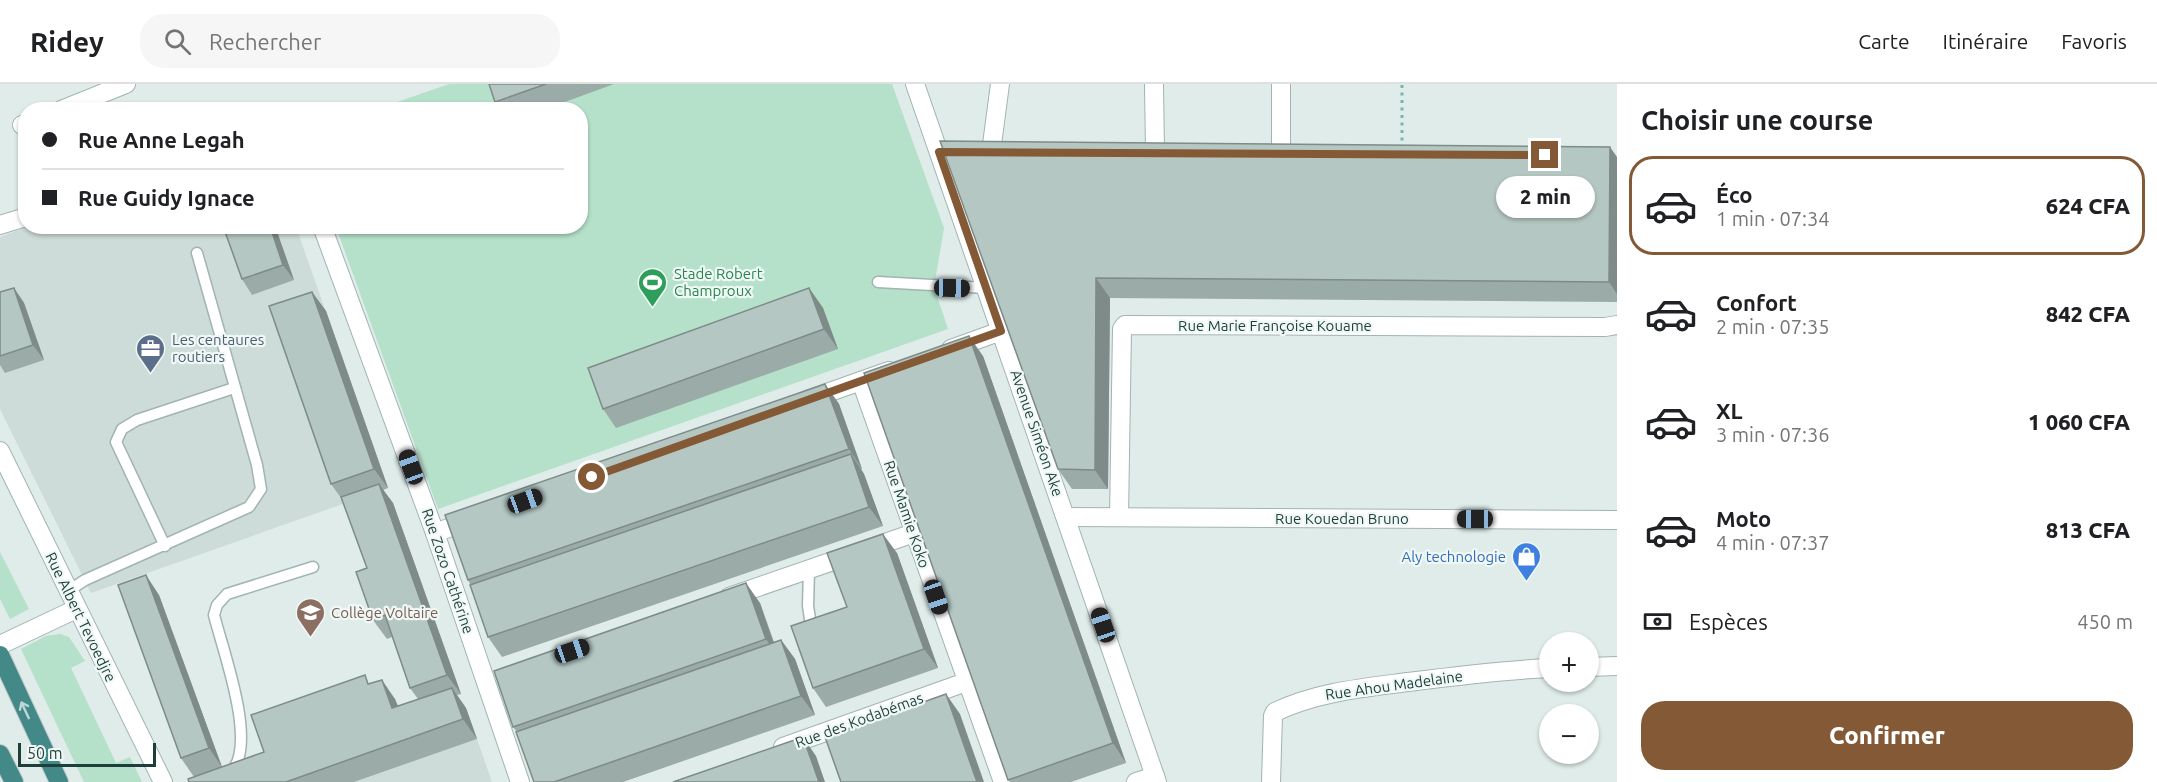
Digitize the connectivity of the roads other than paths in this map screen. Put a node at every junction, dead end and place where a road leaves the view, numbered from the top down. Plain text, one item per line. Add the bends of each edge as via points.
1 (915, 84) edge
2 (1000, 84) edge
3 (1154, 84) edge
4 (1281, 84) edge
5 (116, 86) edge
6 (79, 102) edge
7 (939, 152) junction
8 (992, 152) junction
9 (1015, 153) edge
10 (1132, 153) edge
11 (1155, 153) junction
12 (1178, 153) edge
13 (1258, 154) edge
14 (1281, 154) junction
15 (1303, 154) edge
16 (18, 219) edge
17 (0, 225) edge
18 (325, 234) edge
19 (197, 253) dead end
20 (878, 282) dead end
21 (986, 288) junction
22 (1617, 325) edge
23 (1001, 331) junction
24 (936, 354) edge
25 (904, 366) edge
26 (861, 381) junction
27 (234, 388) junction
28 (794, 405) edge
29 (0, 451) edge
30 (491, 513) edge
31 (1119, 517) junction
32 (1066, 518) junction
33 (1617, 520) edge
34 (435, 533) junction
35 (914, 533) junction
36 (165, 546) junction
37 (313, 567) dead end
38 (808, 569) junction
39 (68, 591) junction
40 (708, 604) edge
41 (76, 609) junction
42 (812, 632) edge
43 (1, 654) edge
44 (1617, 666) edge
45 (1599, 667) edge
46 (1539, 668) edge
47 (966, 682) junction
48 (0, 754) edge
49 (764, 754) edge
50 (223, 774) edge
51 (1156, 779) edge
52 (14, 782) edge
53 (59, 782) edge
54 (163, 782) edge
55 (520, 782) edge
56 (1003, 782) edge
57 (1136, 782) edge
58 (1271, 782) edge

1 - 7 street, Avenue Siméon Ake
2 - 8 street
3 - 11 street
4 - 14 street
5 - 6 street
7 - 8 street
7 - 21 street, Avenue Siméon Ake
8 - 9 street
10 - 11 street
11 - 12 street
13 - 14 street
14 - 15 street
16 - 17 street
18 - 34 street, Rue Zozo Cathérine
19 - 27 lane
20 - 21 lane
21 - 23 street, Avenue Siméon Ake
22 - 31 street, Rue Marie Françoise Kouame via 1125,325
23 - 24 street
23 - 32 street, Avenue Siméon Ake
25 - 26 street
26 - 28 street
26 - 35 street, Rue Mamie Koko
27 - 36 lane via 261,489 249,507
27 - 36 lane via 137,420 122,429 116,442
29 - 39 street, Rue Albert Tevoedjre
30 - 34 street
31 - 32 street, Rue Kouedan Bruno
31 - 33 street, Rue Kouedan Bruno
32 - 51 street, Avenue Siméon Ake
34 - 55 street, Rue Zozo Cathérine via 492,679
35 - 38 street
35 - 47 street, Rue Mamie Koko
36 - 39 lane
37 - 50 lane via 226,594 217,605 214,615 242,726 240,759 234,770
38 - 40 street
38 - 42 lane
39 - 41 street, Rue Albert Tevoedjre
41 - 43 street
41 - 54 street, Rue Albert Tevoedjre
53 -> 43 highway
44 - 45 street
46 - 58 street, Rue Ahou Madelaine via 1496,670 1337,691 1294,703 1273,716
47 - 49 street, Rue des Kodabémas
47 - 56 street, Rue Mamie Koko
48 - 52 highway
51 - 57 street

